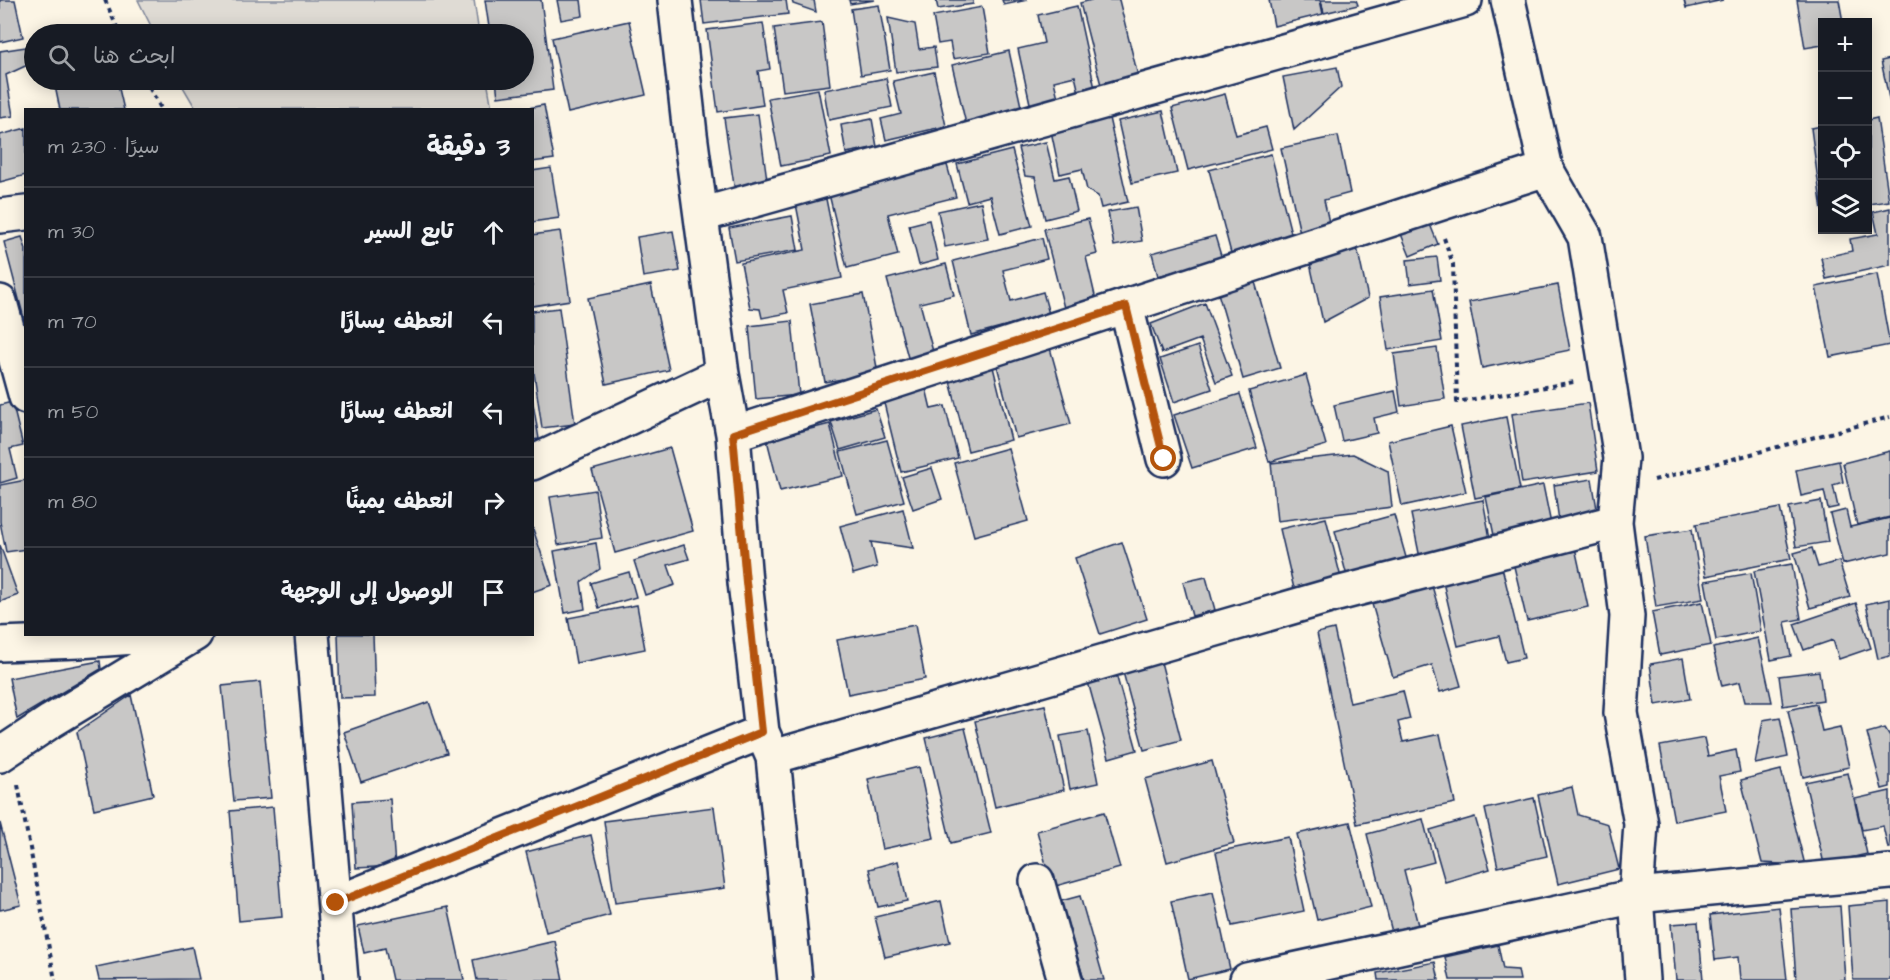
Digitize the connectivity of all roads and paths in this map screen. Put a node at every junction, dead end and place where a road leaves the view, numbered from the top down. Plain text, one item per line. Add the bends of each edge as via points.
1 (105, 0) edge
2 (675, 0) edge
3 (1465, 0) edge
4 (1508, 0) edge
5 (116, 24) edge
6 (151, 90) edge
7 (161, 108) edge
8 (1546, 169) junction
9 (1432, 207) junction
10 (24, 213) edge
11 (701, 215) junction
12 (0, 216) edge
13 (0, 302) edge
14 (1126, 306) junction
15 (722, 374) junction
16 (1608, 376) junction
17 (24, 390) edge
18 (1890, 417) edge
19 (733, 434) junction
20 (1164, 459) dead end
21 (534, 462) edge
22 (1618, 490) junction
23 (1615, 522) junction
24 (149, 636) edge
25 (192, 636) edge
26 (312, 636) edge
27 (0, 644) edge
28 (767, 745) junction
29 (5, 752) edge
30 (1890, 872) edge
31 (1037, 881) dead end
32 (1636, 896) junction
33 (336, 903) junction
34 (55, 980) edge
35 (341, 980) edge
36 (795, 980) edge
37 (1065, 980) edge
38 (1247, 980) edge
39 (1642, 980) edge

1 - 5 path
2 - 11 street
3 - 11 street
4 - 8 street
6 - 7 path
8 - 9 street
8 - 16 street via 1585,237
9 - 14 street
9 - 16 path via 1453,264 1457,402
10 - 12 street
11 - 15 street
13 - 17 street
14 - 19 street
14 - 20 street
15 - 19 street
15 - 21 street
16 - 22 street via 1621,458
18 - 22 path
19 - 28 street via 746,582
22 - 23 street
23 - 28 street
23 - 32 street via 1627,616 1621,713 1641,824
24 - 27 street
25 - 29 street
26 - 33 street
28 - 33 street
28 - 36 street
29 - 34 path
30 - 32 street
31 - 37 street
32 - 38 street
32 - 39 street
33 - 35 street

